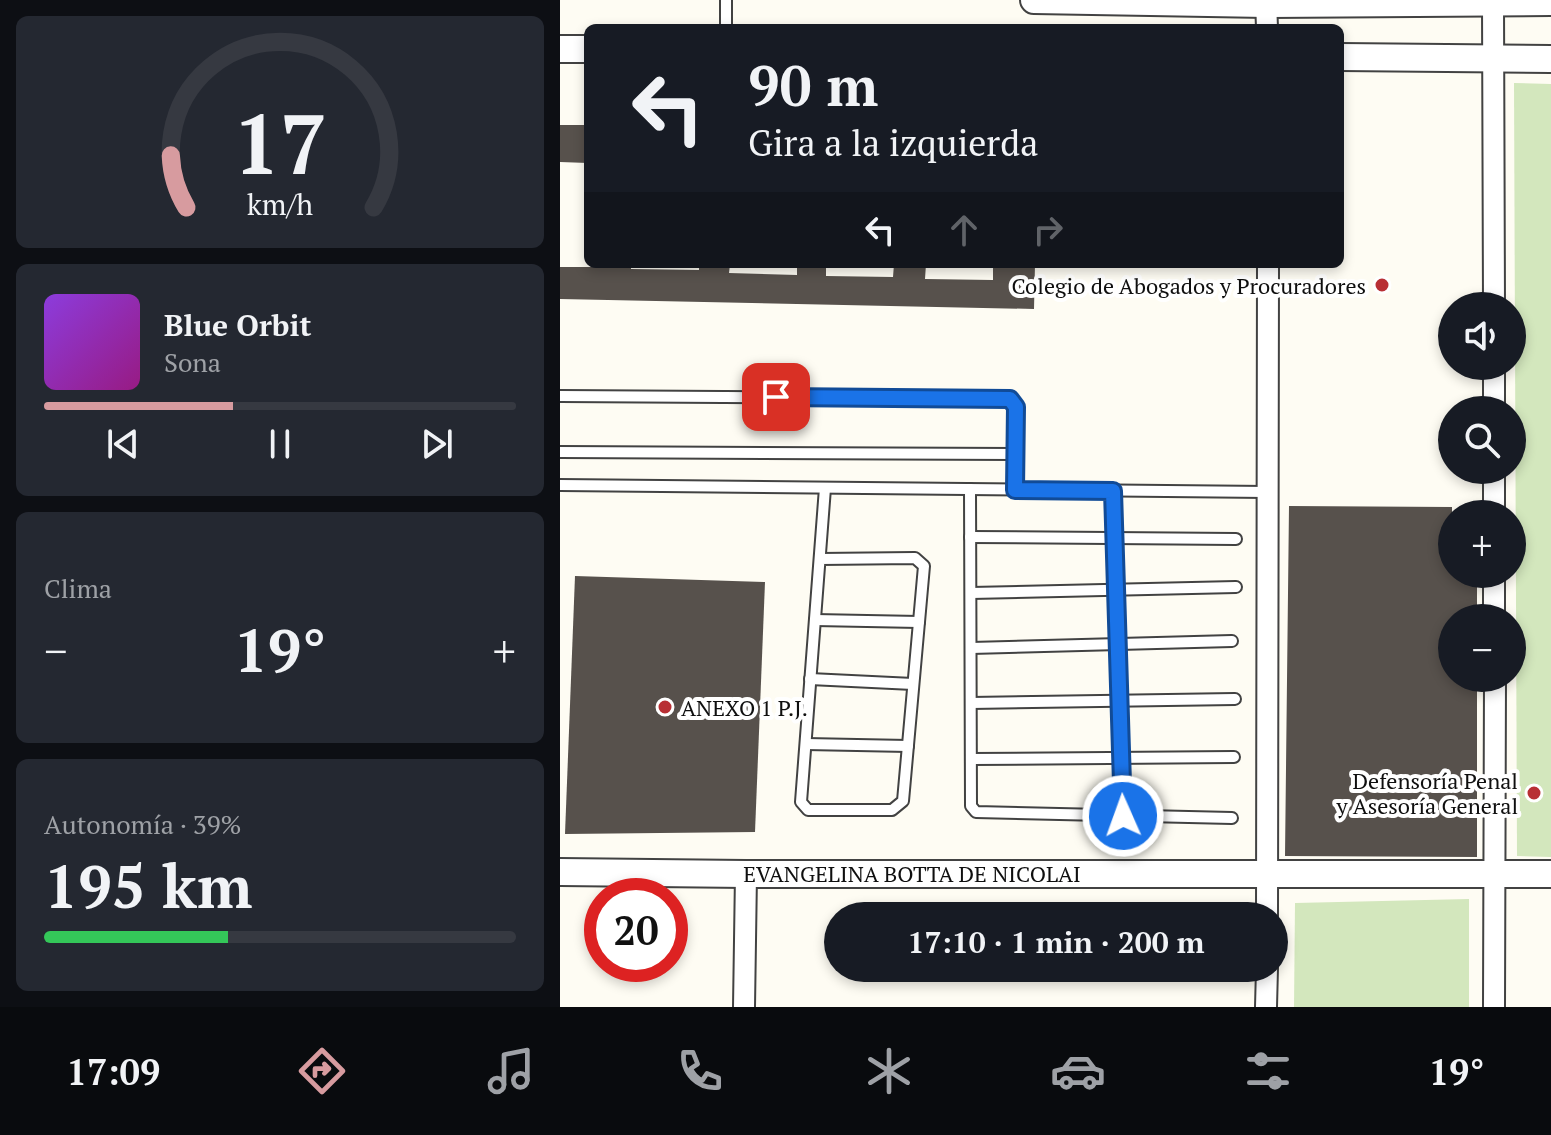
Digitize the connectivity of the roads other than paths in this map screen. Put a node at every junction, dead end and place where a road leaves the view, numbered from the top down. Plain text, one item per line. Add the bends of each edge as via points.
1 (726, 0) edge
2 (1034, 0) edge
3 (1493, 2) junction
4 (1551, 2) edge
5 (1266, 11) edge
6 (726, 24) edge
7 (560, 49) edge
8 (584, 49) edge
9 (1344, 57) edge
10 (1494, 58) junction
11 (1551, 59) edge
12 (1268, 268) edge
13 (1494, 292) edge
14 (560, 396) edge
15 (560, 452) edge
16 (1016, 454) junction
17 (560, 485) edge
18 (825, 488) junction
19 (970, 489) junction
20 (1015, 490) junction
21 (1113, 491) junction
22 (1267, 492) junction
23 (970, 537) junction
24 (1114, 538) junction
25 (1236, 539) dead end
26 (820, 559) junction
27 (1236, 587) dead end
28 (1116, 589) junction
29 (971, 593) junction
30 (815, 620) junction
31 (919, 622) junction
32 (1232, 641) dead end
33 (1118, 644) junction
34 (971, 648) junction
35 (810, 679) junction
36 (913, 684) junction
37 (1495, 692) edge
38 (1235, 699) dead end
39 (1120, 700) junction
40 (971, 703) junction
41 (806, 744) junction
42 (908, 746) junction
43 (1234, 757) dead end
44 (1122, 758) junction
45 (971, 759) junction
46 (1123, 816) junction
47 (1232, 818) dead end
48 (560, 872) edge
49 (1267, 873) junction
50 (1495, 873) junction
51 (746, 874) junction
52 (1551, 874) edge
53 (1267, 902) edge
54 (1267, 982) edge
55 (744, 1007) edge
56 (1266, 1007) edge
57 (1494, 1007) edge

1 - 6 lane
2 - 5 street
3 - 4 street
3 - 5 street
3 - 10 street
7 - 8 street
9 - 10 street
10 - 11 street
10 - 13 street
12 - 22 street
14 - 16 lane via 1010,399 1016,407
15 - 16 lane
16 - 20 lane
17 - 18 lane
18 - 19 lane
18 - 26 lane
19 - 20 lane
19 - 23 lane
20 - 21 lane
21 - 22 lane
21 - 24 lane
22 - 49 street
23 - 24 lane
23 - 29 lane
24 - 25 lane
24 - 28 lane
26 - 30 lane
26 - 31 lane via 915,558 924,566
27 - 28 lane
28 - 29 lane
28 - 33 lane
29 - 34 lane
30 - 31 lane
30 - 35 lane
31 - 36 lane
32 - 33 lane
33 - 34 lane
33 - 39 lane
34 - 40 lane
35 - 36 lane
35 - 41 lane
36 - 42 lane
37 - 50 street
38 - 39 lane
39 - 40 lane
39 - 44 lane
40 - 45 lane
41 - 42 lane
41 - 42 lane via 801,802 808,810 892,810 903,801
43 - 44 lane
44 - 45 lane
44 - 46 lane
45 - 46 lane via 971,806 976,812
46 - 47 lane
48 - 51 street, EVANGELINA BOTTA DE NICOLAI
49 - 50 street, EVANGELINA BOTTA DE NICOLAI
49 - 51 street, EVANGELINA BOTTA DE NICOLAI
49 - 53 street
50 - 52 street, EVANGELINA BOTTA DE NICOLAI
50 - 57 street
51 - 55 street
54 - 56 street

